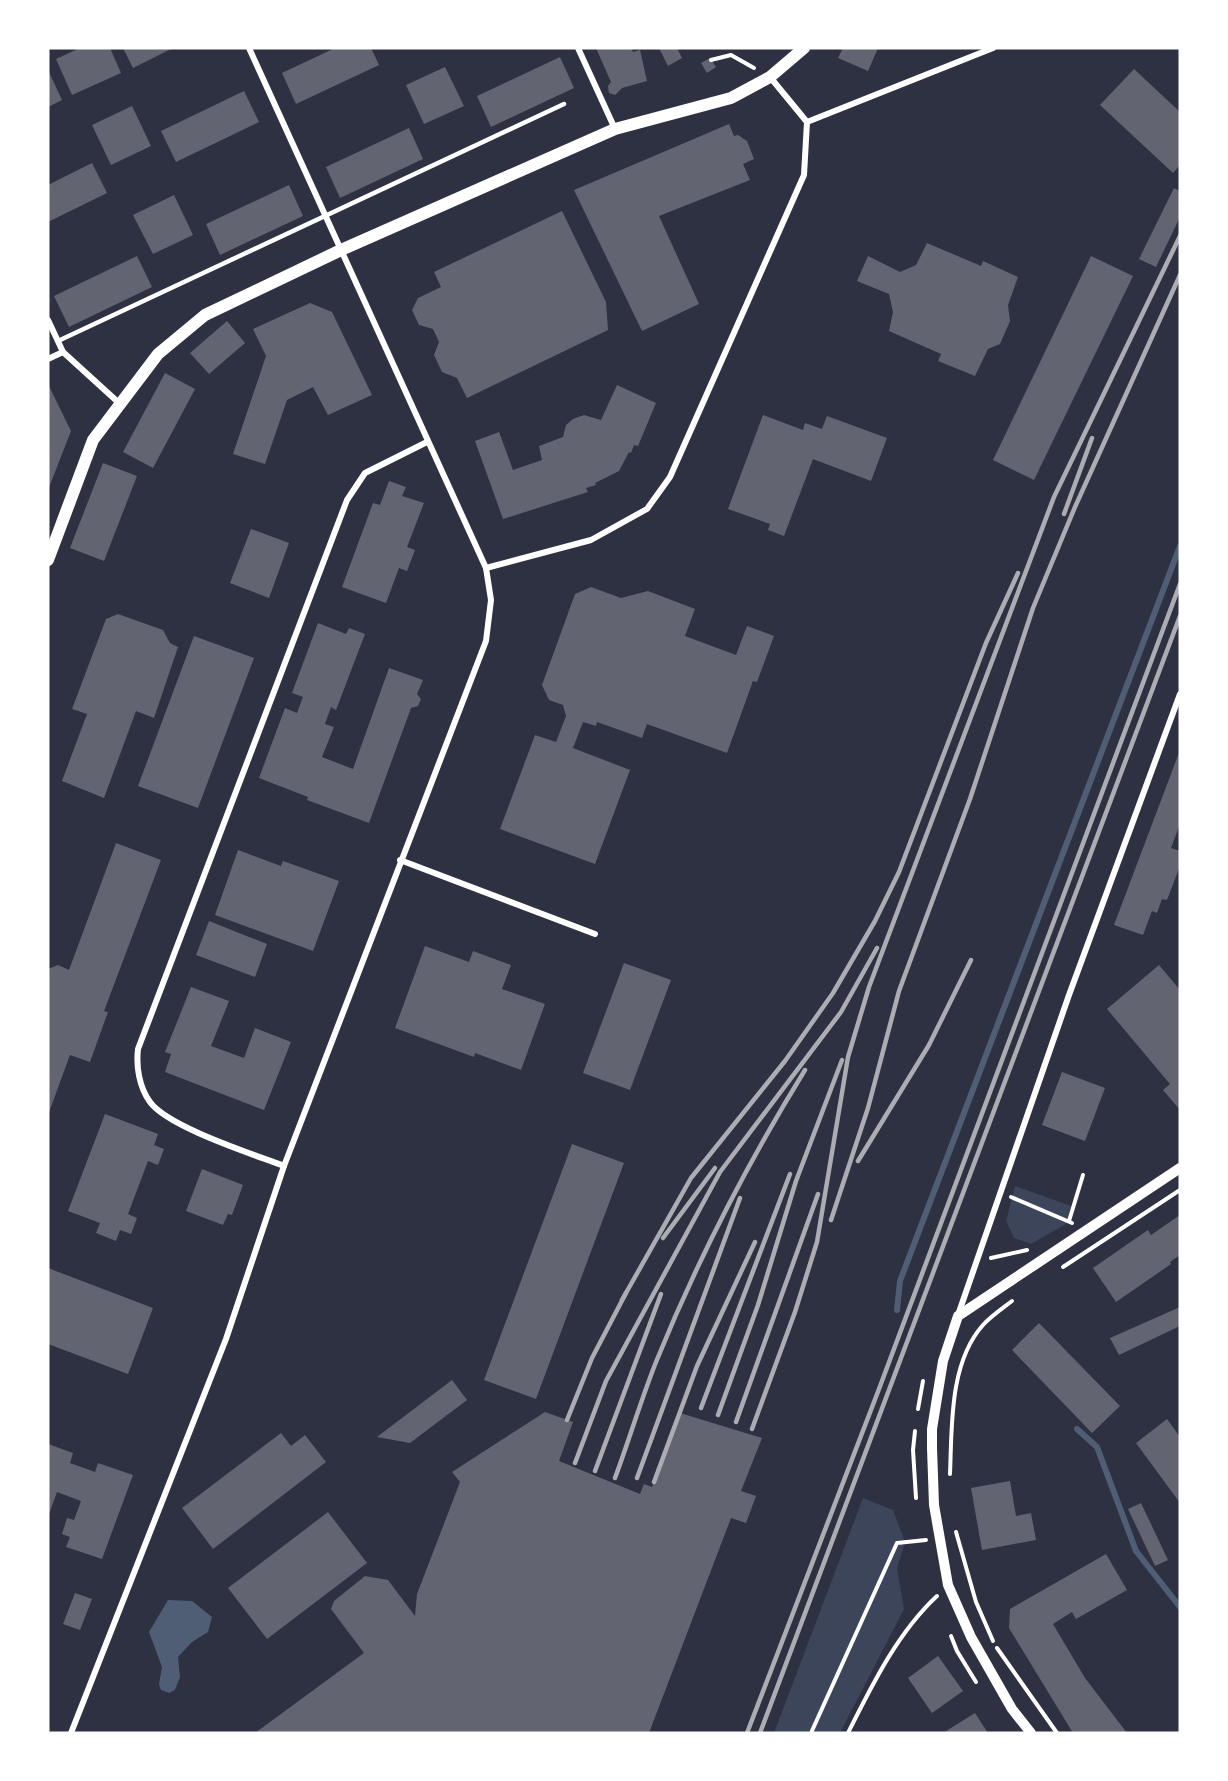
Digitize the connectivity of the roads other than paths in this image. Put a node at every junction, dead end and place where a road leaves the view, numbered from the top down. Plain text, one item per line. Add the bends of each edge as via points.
1 (249, 48) edge
2 (578, 48) edge
3 (804, 48) edge
4 (993, 48) edge
5 (770, 77) junction
6 (564, 104) dead end
7 (807, 122) junction
8 (615, 129) junction
9 (326, 218) junction
10 (341, 250) junction
11 (48, 320) edge
12 (58, 341) junction
13 (63, 352) junction
14 (48, 359) edge
15 (118, 404) junction
16 (427, 442) junction
17 (48, 560) edge
18 (486, 568) junction
19 (1180, 694) edge
20 (400, 860) junction
21 (595, 934) dead end
22 (284, 1166) junction
23 (1180, 1168) edge
24 (958, 1316) junction
25 (71, 1733) edge
26 (1030, 1733) edge

1 - 9 street
2 - 8 street
3 - 5 main road
4 - 7 street
5 - 7 street
5 - 8 main road via 731,98
6 - 9 lane
7 - 18 street via 804,175 670,477 647,509 591,540
8 - 10 main road
9 - 10 street
9 - 12 lane
10 - 15 main road via 205,315 158,354
10 - 16 street
11 - 12 street
12 - 13 street
13 - 14 street
13 - 15 street
15 - 17 main road via 93,440
16 - 18 street
16 - 22 street via 365,473 347,500 138,1049 136,1067 149,1102 167,1119
18 - 20 street via 491,600 486,641
19 - 24 street via 1073,984
20 - 21 street
20 - 22 street
22 - 25 street via 226,1340
23 - 24 street
24 - 26 street via 943,1362 932,1429 938,1538 948,1585 970,1637

